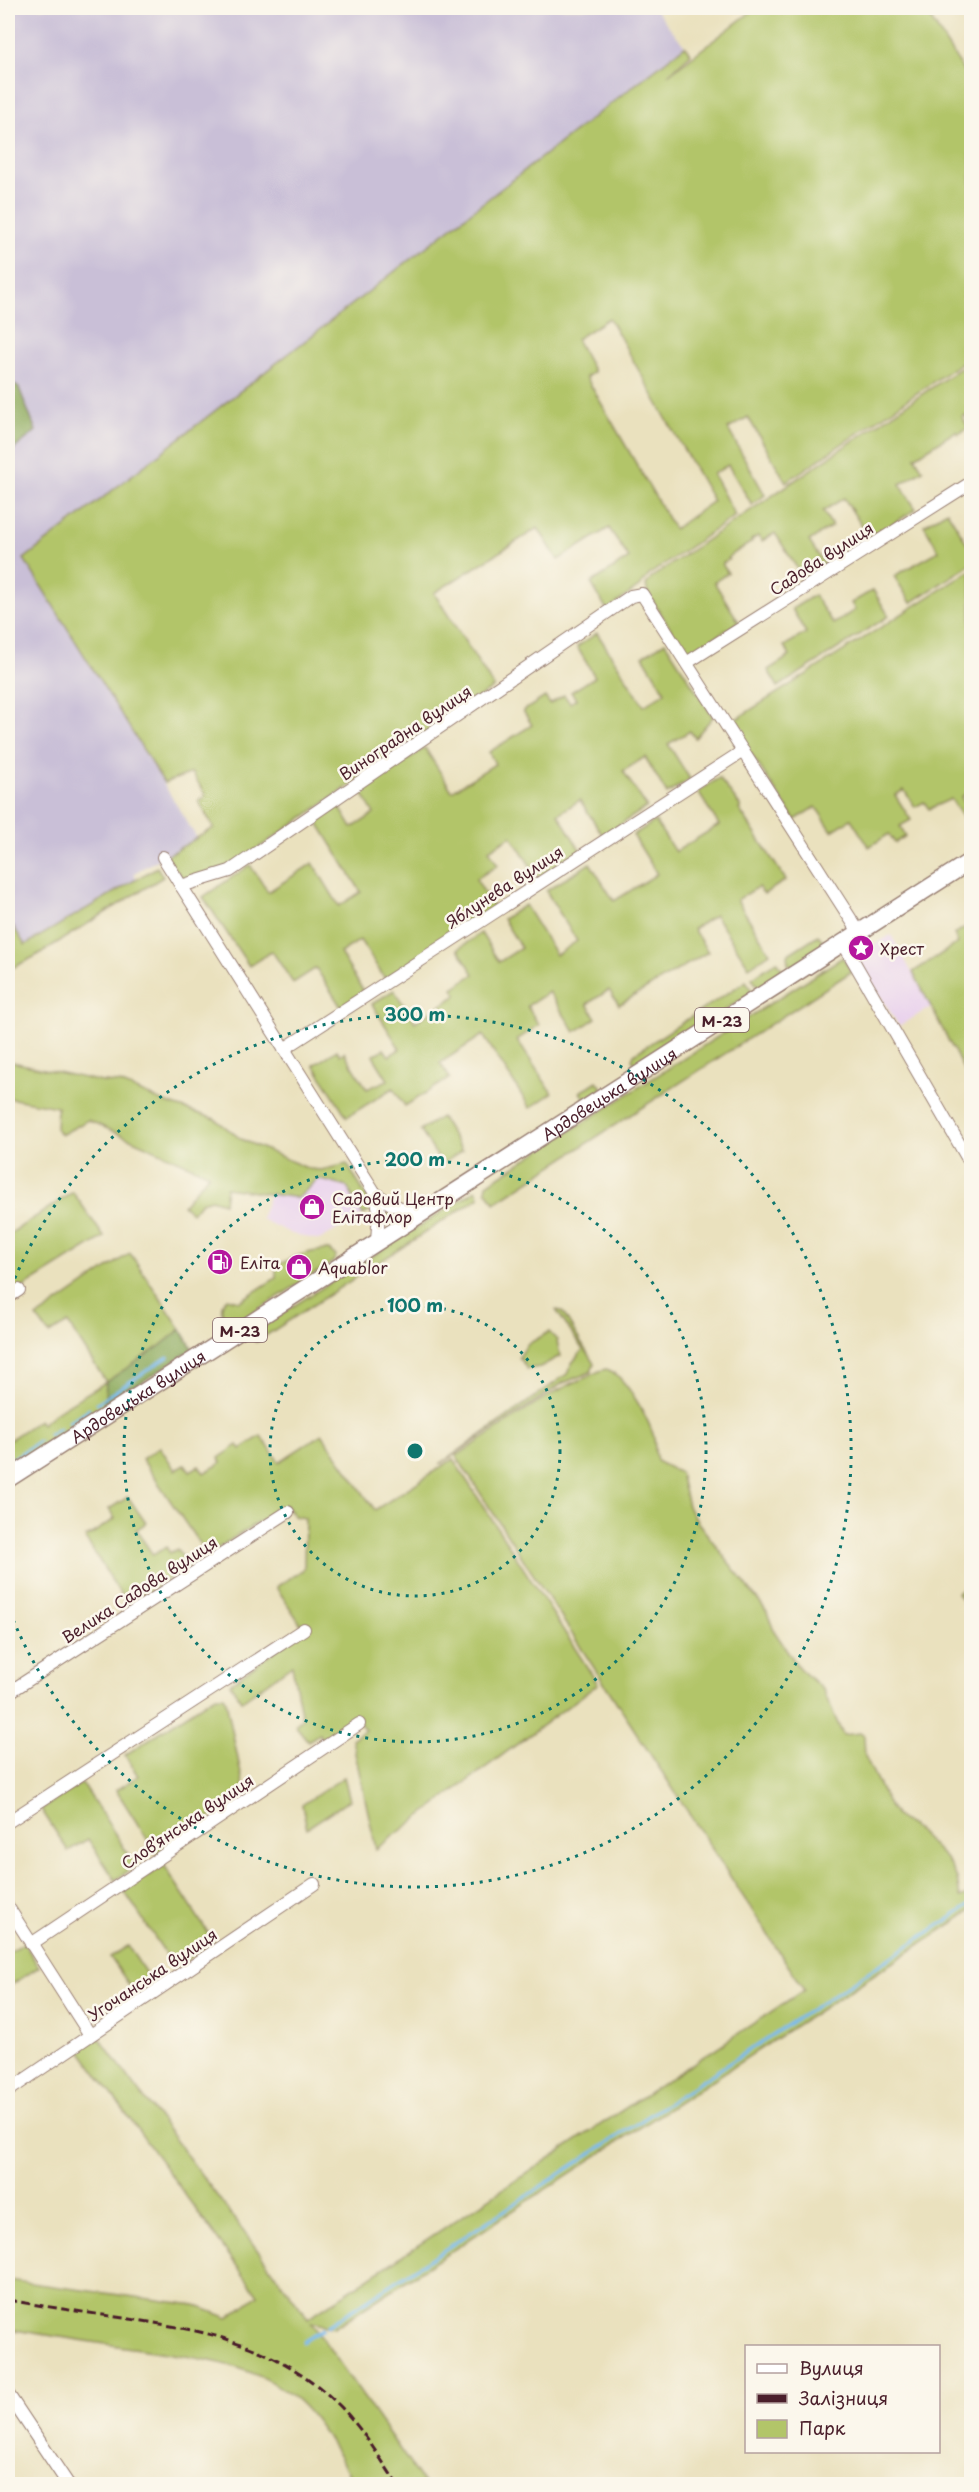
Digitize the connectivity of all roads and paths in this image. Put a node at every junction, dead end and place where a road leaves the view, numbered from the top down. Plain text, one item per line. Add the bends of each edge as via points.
1 (972, 482) edge
2 (688, 662) junction
3 (743, 751) junction
4 (163, 857) dead end
5 (972, 860) edge
6 (181, 886) junction
7 (859, 932) junction
8 (843, 943) junction
9 (290, 1045) junction
10 (972, 1166) edge
11 (375, 1193) junction
12 (419, 1215) junction
13 (377, 1242) junction
14 (19, 1290) dead end
15 (8, 1298) edge
16 (8, 1479) edge
17 (288, 1512) dead end
18 (304, 1629) dead end
19 (8, 1693) edge
20 (359, 1724) dead end
21 (8, 1822) edge
22 (314, 1884) dead end
23 (8, 1907) edge
24 (32, 1944) junction
25 (90, 2035) junction
26 (8, 2091) edge
27 (8, 2394) edge
28 (68, 2484) edge

1 - 2 street, Садова вулиця
2 - 3 street
2 - 6 street, Виноградна вулиця via 642,594 631,596 231,871
3 - 7 street
3 - 9 street, Яблунева вулиця
4 - 6 street
5 - 7 highway, Ардовецька вулиця / М-23
6 - 9 street
7 - 8 highway, Ардовецька вулиця / М-23
8 - 10 street via 939,1115
8 - 12 highway, Ардовецька вулиця / М-23
9 - 11 street
11 - 12 street
11 - 13 street via 379,1210
12 - 13 highway, Ардовецька вулиця / М-23
13 - 16 highway, Ардовецька вулиця / М-23
14 - 15 street
17 - 19 street, Велика Садова вулиця
18 - 21 street
20 - 24 street, Словʼянська вулиця
22 - 25 street, Угочанська вулиця
23 - 24 street
24 - 25 street
25 - 26 street, Угочанська вулиця
27 - 28 street

